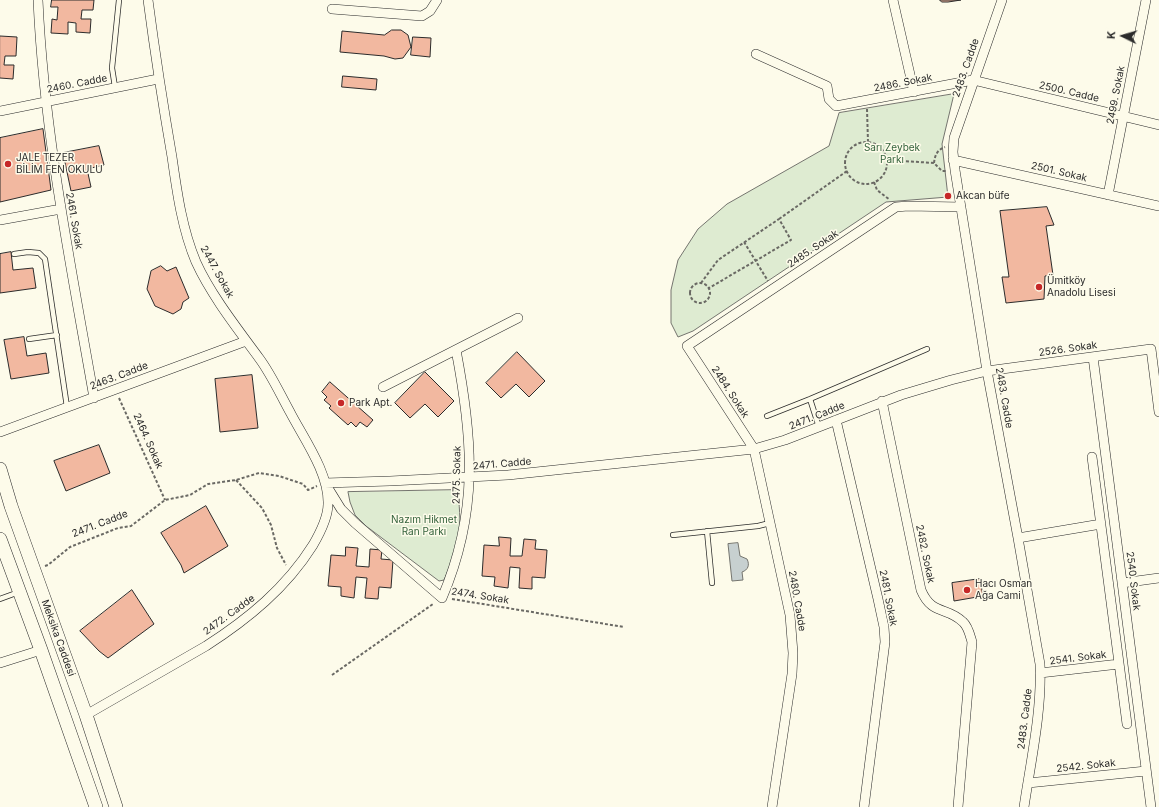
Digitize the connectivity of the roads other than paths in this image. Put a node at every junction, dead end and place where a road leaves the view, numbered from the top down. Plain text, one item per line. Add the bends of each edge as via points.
1 (38, 0) edge
2 (118, 0) edge
3 (148, 0) edge
4 (437, 0) edge
5 (893, 0) edge
6 (1002, 0) edge
7 (1146, 0) edge
8 (332, 9) dead end
9 (756, 54) dead end
10 (158, 79) junction
11 (974, 80) junction
12 (115, 87) junction
13 (914, 92) junction
14 (46, 101) junction
15 (0, 111) edge
16 (1123, 116) junction
17 (1159, 124) edge
18 (954, 160) junction
19 (1108, 195) junction
20 (961, 206) junction
21 (1159, 206) edge
22 (61, 209) junction
23 (0, 220) edge
24 (14, 254) dead end
25 (518, 318) dead end
26 (57, 336) junction
27 (28, 339) dead end
28 (246, 341) junction
29 (687, 346) joint
30 (927, 349) dead end
31 (456, 350) junction
32 (1092, 357) junction
33 (987, 371) junction
34 (1157, 376) edge
35 (384, 387) dead end
36 (94, 398) junction
37 (810, 399) junction
38 (882, 401) junction
39 (67, 407) junction
40 (1159, 412) edge
41 (767, 416) dead end
42 (836, 420) junction
43 (819, 427) junction
44 (0, 432) edge
45 (754, 449) junction
46 (1092, 456) dead end
47 (0, 469) edge
48 (469, 477) junction
49 (325, 483) junction
50 (770, 523) junction
51 (1101, 524) junction
52 (707, 532) junction
53 (673, 535) dead end
54 (1018, 538) junction
55 (0, 539) edge
56 (1159, 578) edge
57 (1122, 582) junction
58 (712, 583) dead end
59 (20, 592) junction
60 (0, 599) edge
61 (1128, 627) junction
62 (1115, 629) junction
63 (41, 650) junction
64 (0, 663) edge
65 (1119, 664) junction
66 (1040, 673) junction
67 (86, 715) junction
68 (1127, 724) dead end
69 (1146, 771) junction
70 (1028, 783) junction
71 (96, 807) edge
72 (116, 807) edge
73 (772, 807) edge
74 (864, 807) edge
75 (958, 807) edge
76 (1024, 807) edge
77 (1151, 807) edge

1 - 14 street, 2461. Sokak
2 - 12 lane via 112,68
3 - 10 street, 2447. Sokak
4 - 8 street via 430,11 422,16
5 - 13 street
6 - 11 street, 2483. Cadde
7 - 16 street, 2499. Sokak
9 - 13 street, 2486. Sokak via 827,86 829,99 836,106
10 - 12 street, 2460. Cadde
10 - 28 street, 2447. Sokak via 187,238 208,284
11 - 13 street, 2486. Sokak
11 - 16 street, 2500. Cadde
11 - 18 street, 2483. Cadde via 953,144
12 - 14 street, 2460. Cadde
14 - 15 street, 2460. Cadde
14 - 22 street, 2461. Sokak
16 - 17 street, 2500. Cadde
16 - 19 street, 2499. Sokak
18 - 19 street, 2501. Sokak
18 - 20 street, 2483. Cadde
19 - 21 street, 2501. Sokak
20 - 29 street, 2485. Sokak via 896,207
20 - 33 street, 2483. Cadde
22 - 23 street
22 - 36 street, 2461. Sokak
24 - 26 lane via 39,253 45,259
25 - 31 street
26 - 27 lane
26 - 39 lane
28 - 36 street, 2463. Cadde
28 - 49 street, 2447. Sokak via 273,379 315,458
29 - 45 street, 2484. Sokak
30 - 37 lane
31 - 35 street
31 - 48 street, 2475. Sokak via 468,425
32 - 33 street, 2526. Sokak
32 - 34 street, 2526. Sokak via 1151,349
32 - 57 street, 2540. Sokak
33 - 38 street, 2471. Cadde
33 - 54 street, 2483. Cadde
34 - 40 street
36 - 39 street, 2463. Cadde
37 - 41 lane
37 - 43 lane
38 - 42 street, 2471. Cadde
38 - 75 street, 2482. Sokak via 921,590 926,601 963,622 972,642
39 - 44 street, 2463. Cadde
42 - 43 street, 2471. Cadde
42 - 74 street, 2481. Sokak via 884,627 885,642
43 - 45 street, 2471. Cadde
45 - 48 street, 2471. Cadde
45 - 50 street, 2480. Cadde
46 - 51 street
47 - 67 main road, Meksika Caddesi
48 - 49 street, 2471. Cadde
48 - 49 street, 2475. Sokak via 468,507 463,532 451,577 442,598 354,523
49 - 67 street, 2472. Cadde via 328,494 326,518 313,544 282,586 224,634
50 - 52 lane
50 - 73 street, 2480. Cadde via 790,615 793,652
51 - 54 street
51 - 62 street
52 - 53 lane
52 - 58 lane
54 - 66 street, 2483. Cadde
55 - 59 main road, Meksika Caddesi
56 - 57 street
57 - 61 street, 2540. Sokak
59 - 60 lane
59 - 63 main road, Meksika Caddesi
61 - 62 street
61 - 69 street, 2540. Sokak
62 - 65 street
63 - 64 street
63 - 71 main road, Meksika Caddesi
65 - 66 street, 2541. Sokak
65 - 68 street
66 - 70 street, 2483. Cadde via 1037,724
67 - 72 main road, Meksika Caddesi
69 - 70 street, 2542. Sokak
69 - 77 street, 2540. Sokak
70 - 76 street, 2483. Cadde

